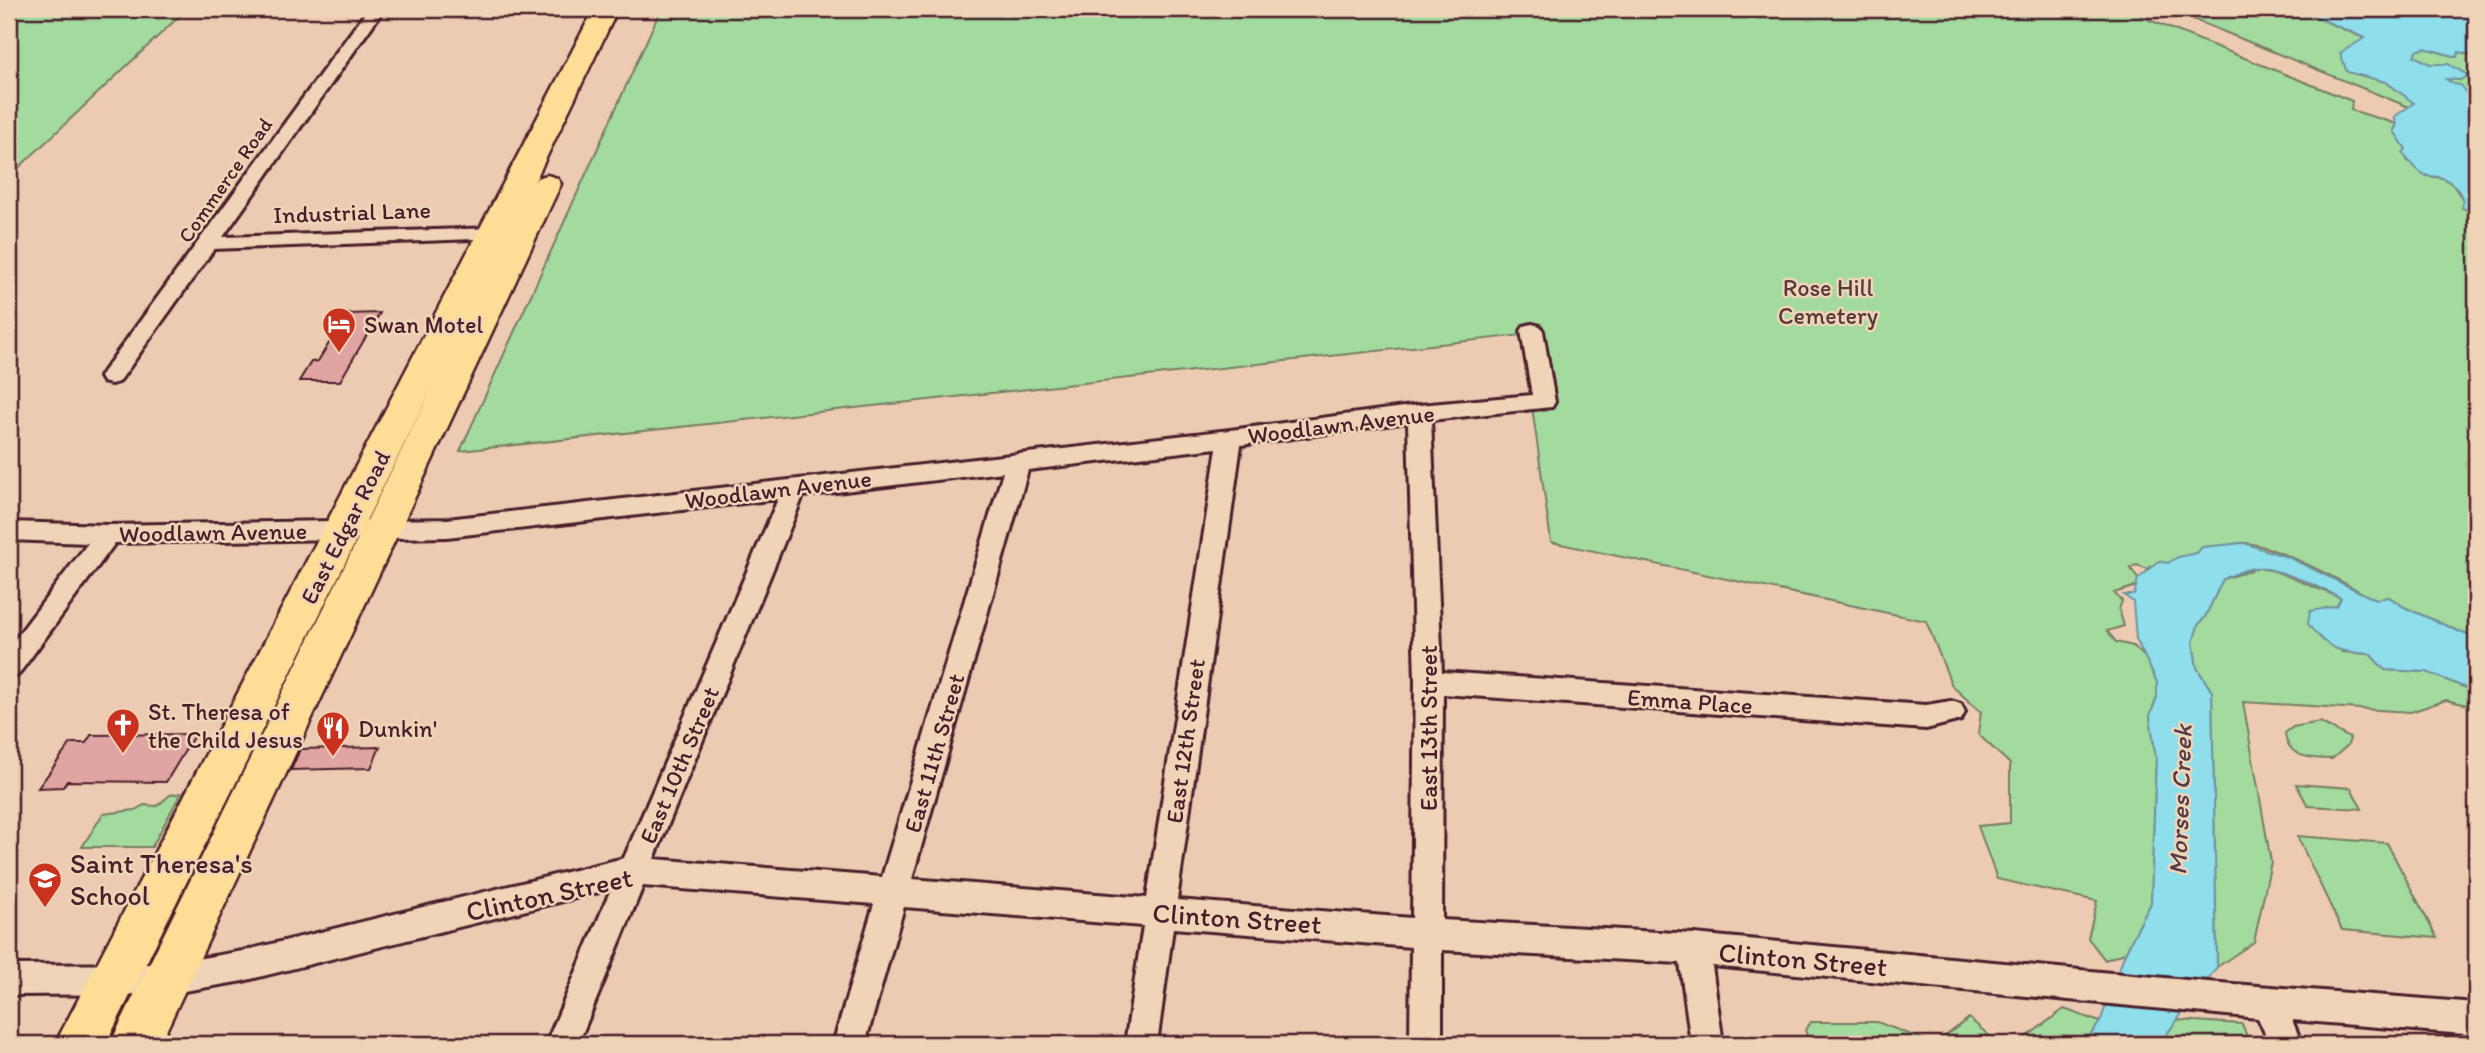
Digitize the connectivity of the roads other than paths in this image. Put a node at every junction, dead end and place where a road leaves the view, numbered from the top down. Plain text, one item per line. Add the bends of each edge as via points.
1 (376, 9) edge
2 (606, 9) edge
3 (630, 9) edge
4 (494, 234) junction
5 (210, 243) junction
6 (1532, 331) dead end
7 (111, 377) dead end
8 (1419, 412) junction
9 (1230, 438) junction
10 (1018, 462) junction
11 (795, 486) junction
12 (363, 529) junction
13 (9, 531) edge
14 (108, 534) junction
15 (9, 667) edge
16 (1429, 682) junction
17 (1951, 712) dead end
18 (634, 872) junction
19 (893, 891) junction
20 (1160, 912) junction
21 (1427, 934) junction
22 (1694, 949) junction
23 (167, 979) junction
24 (9, 980) edge
25 (115, 980) junction
26 (2268, 1002) junction
27 (2476, 1018) edge
28 (80, 1044) edge
29 (135, 1044) edge
30 (562, 1044) edge
31 (849, 1044) edge
32 (1141, 1044) edge
33 (1426, 1044) edge
34 (1707, 1044) edge
35 (2286, 1044) edge

1 - 5 street, Commerce Road
2 - 4 highway, East Edgar Road
3 - 12 highway, East Edgar Road
4 - 5 street, Industrial Lane
4 - 12 highway, East Edgar Road
5 - 7 street, Commerce Road
6 - 8 street, Woodlawn Avenue via 1544,402
8 - 9 street, Woodlawn Avenue
8 - 16 street, East 13th Street
9 - 10 street, Woodlawn Avenue
9 - 20 street, East 12th Street
10 - 11 street, Woodlawn Avenue
10 - 19 street, East 11th Street
11 - 12 street, Woodlawn Avenue via 447,528
11 - 18 street, East 10th Street
12 - 14 street, Woodlawn Avenue
12 - 23 highway, East Edgar Road via 285,733
12 - 25 highway, East Edgar Road
13 - 14 street, Woodlawn Avenue
14 - 15 street
16 - 17 street, Emma Place via 1926,717
16 - 21 street, East 13th Street
18 - 19 street, Clinton Street
18 - 23 street, Clinton Street via 243,966
18 - 30 street, East 10th Street
19 - 20 street, Clinton Street
19 - 31 street, East 11th Street
20 - 21 street, Clinton Street
20 - 32 street, East 12th Street
21 - 22 street, Clinton Street
21 - 33 street, East 13th Street
22 - 26 street, Clinton Street
22 - 34 street
23 - 25 street, Clinton Street
23 - 29 highway
24 - 25 street, Clinton Street
25 - 28 highway, East Edgar Road
26 - 27 street, Clinton Street
26 - 35 street

